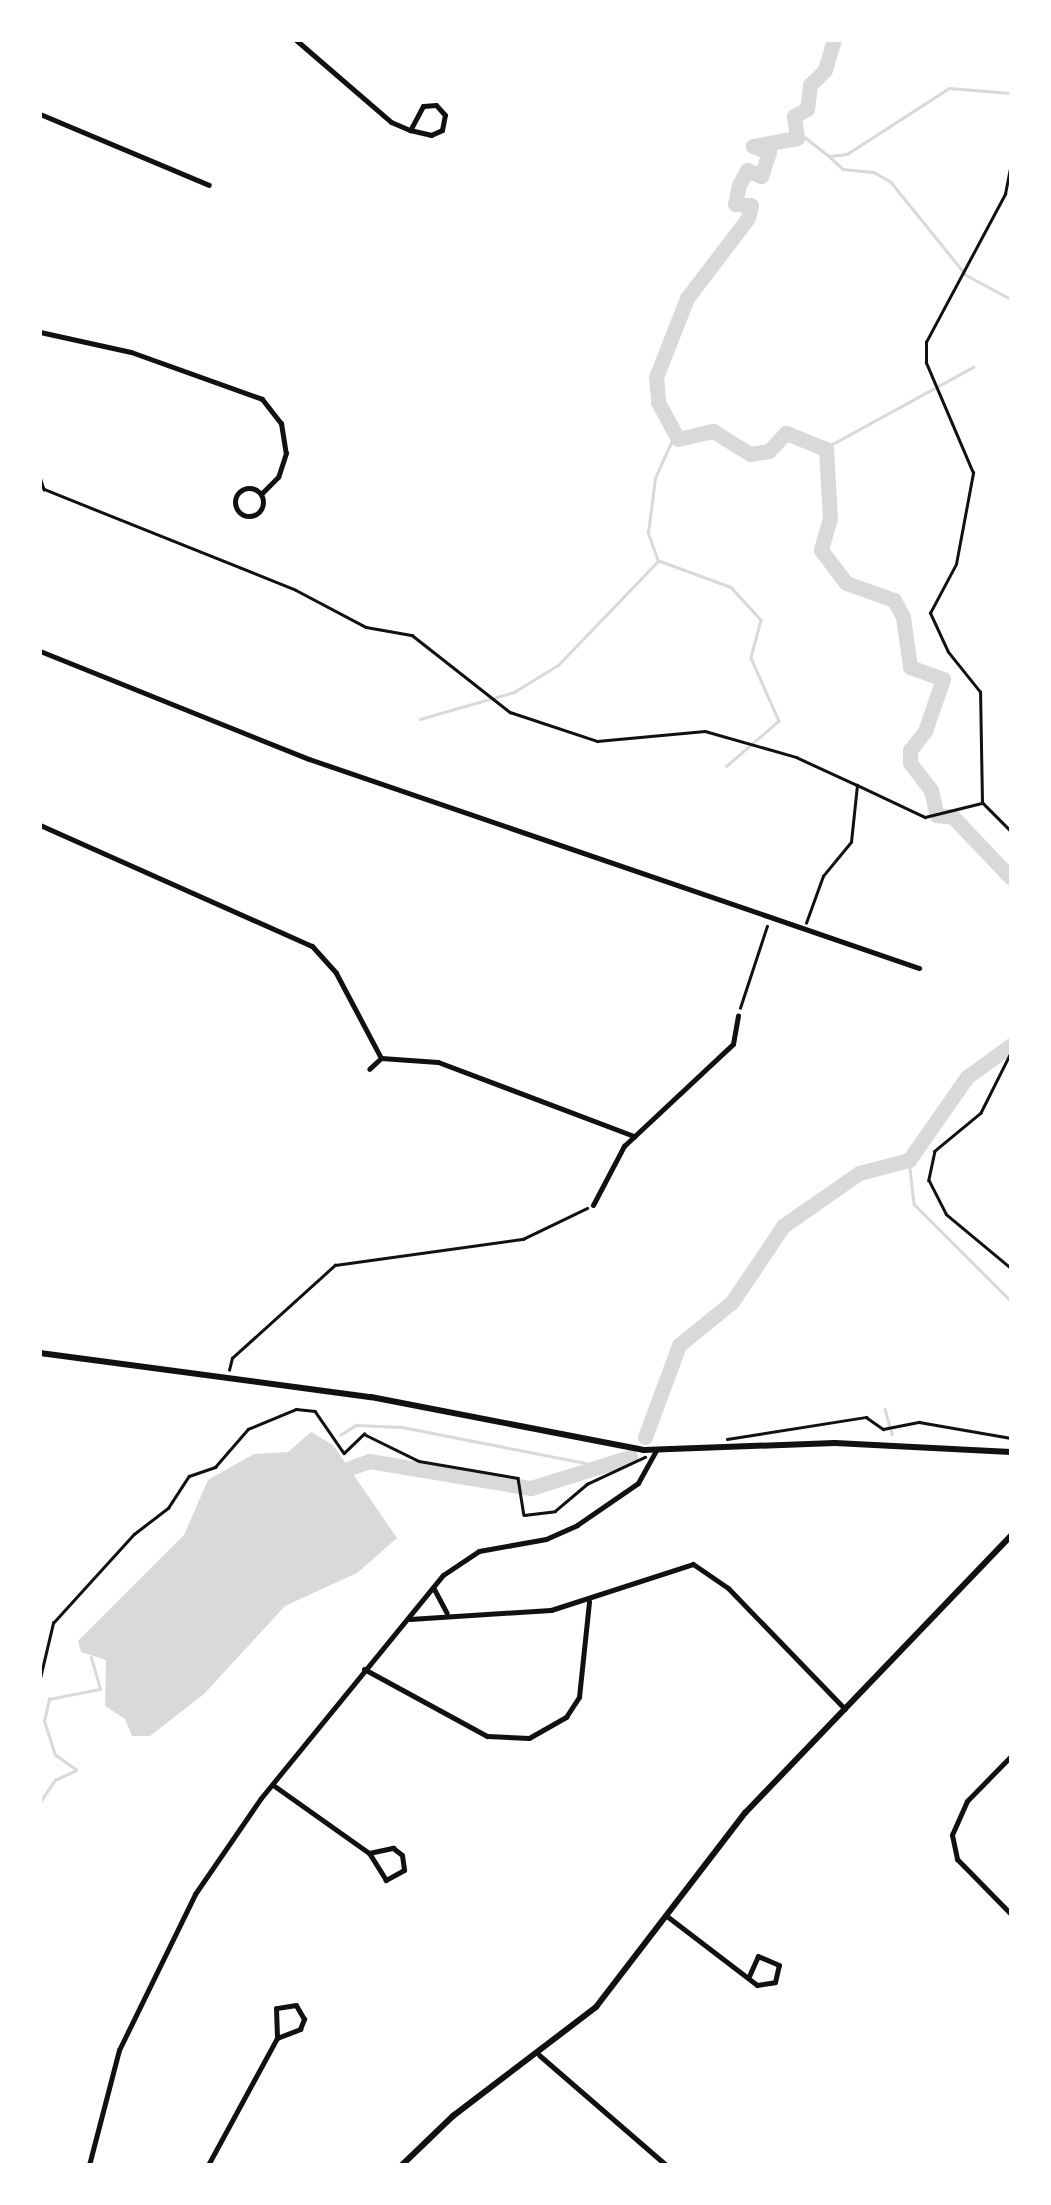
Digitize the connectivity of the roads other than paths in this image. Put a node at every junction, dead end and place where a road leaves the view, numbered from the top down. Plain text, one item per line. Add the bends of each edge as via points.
1 (296, 40) edge
2 (40, 114) edge
3 (410, 130) junction
4 (209, 186) dead end
5 (40, 332) edge
6 (262, 494) junction
7 (40, 652) edge
8 (40, 824) edge
9 (919, 968) dead end
10 (738, 1014) road end
11 (380, 1058) junction
12 (369, 1069) dead end
13 (634, 1136) junction
14 (593, 1205) road end
15 (40, 1353) edge
16 (656, 1452) junction
17 (1011, 1452) edge
18 (1011, 1536) edge
19 (433, 1588) junction
20 (590, 1602) junction
21 (446, 1613) junction
22 (407, 1620) junction
23 (364, 1669) junction
24 (845, 1710) junction
25 (1011, 1756) edge
26 (272, 1785) junction
27 (370, 1853) junction
28 (1011, 1914) edge
29 (668, 1916) junction
30 (749, 1976) junction
31 (277, 2038) junction
32 (540, 2054) junction
33 (89, 2165) edge
34 (208, 2165) edge
35 (402, 2165) edge
36 (666, 2165) edge

1 - 3 street via 379,115
2 - 4 street
3 - 3 street via 424,106 445,114 437,134
5 - 6 street via 131,352 262,399 281,423 286,453 278,477
6 - 6 street via 243,489 236,508 256,514
7 - 9 street via 309,759
8 - 11 street via 312,946 336,973
10 - 13 street via 730,1047
11 - 12 street
11 - 13 street via 438,1062
13 - 14 street via 606,1171
15 - 16 street via 384,1400
16 - 17 street via 834,1443
16 - 19 street via 638,1484 592,1516 546,1538 478,1550
18 - 24 street
19 - 21 street
19 - 22 street
20 - 21 street via 500,1617
20 - 23 street via 579,1697 566,1717 529,1738 487,1736
20 - 24 street via 693,1564 703,1567
21 - 22 street
22 - 23 street
23 - 26 street
24 - 29 street via 745,1813
25 - 28 street via 967,1801 952,1835 956,1859
26 - 27 street
26 - 33 street via 195,1894 127,2033
27 - 27 street via 393,1848 404,1870 386,1880
29 - 30 street
29 - 32 street via 596,2007
30 - 30 street via 770,1986 779,1965 758,1956
31 - 31 street via 300,2030 304,2020 296,2006 276,2008
31 - 34 street
32 - 35 street via 453,2116
32 - 36 street

